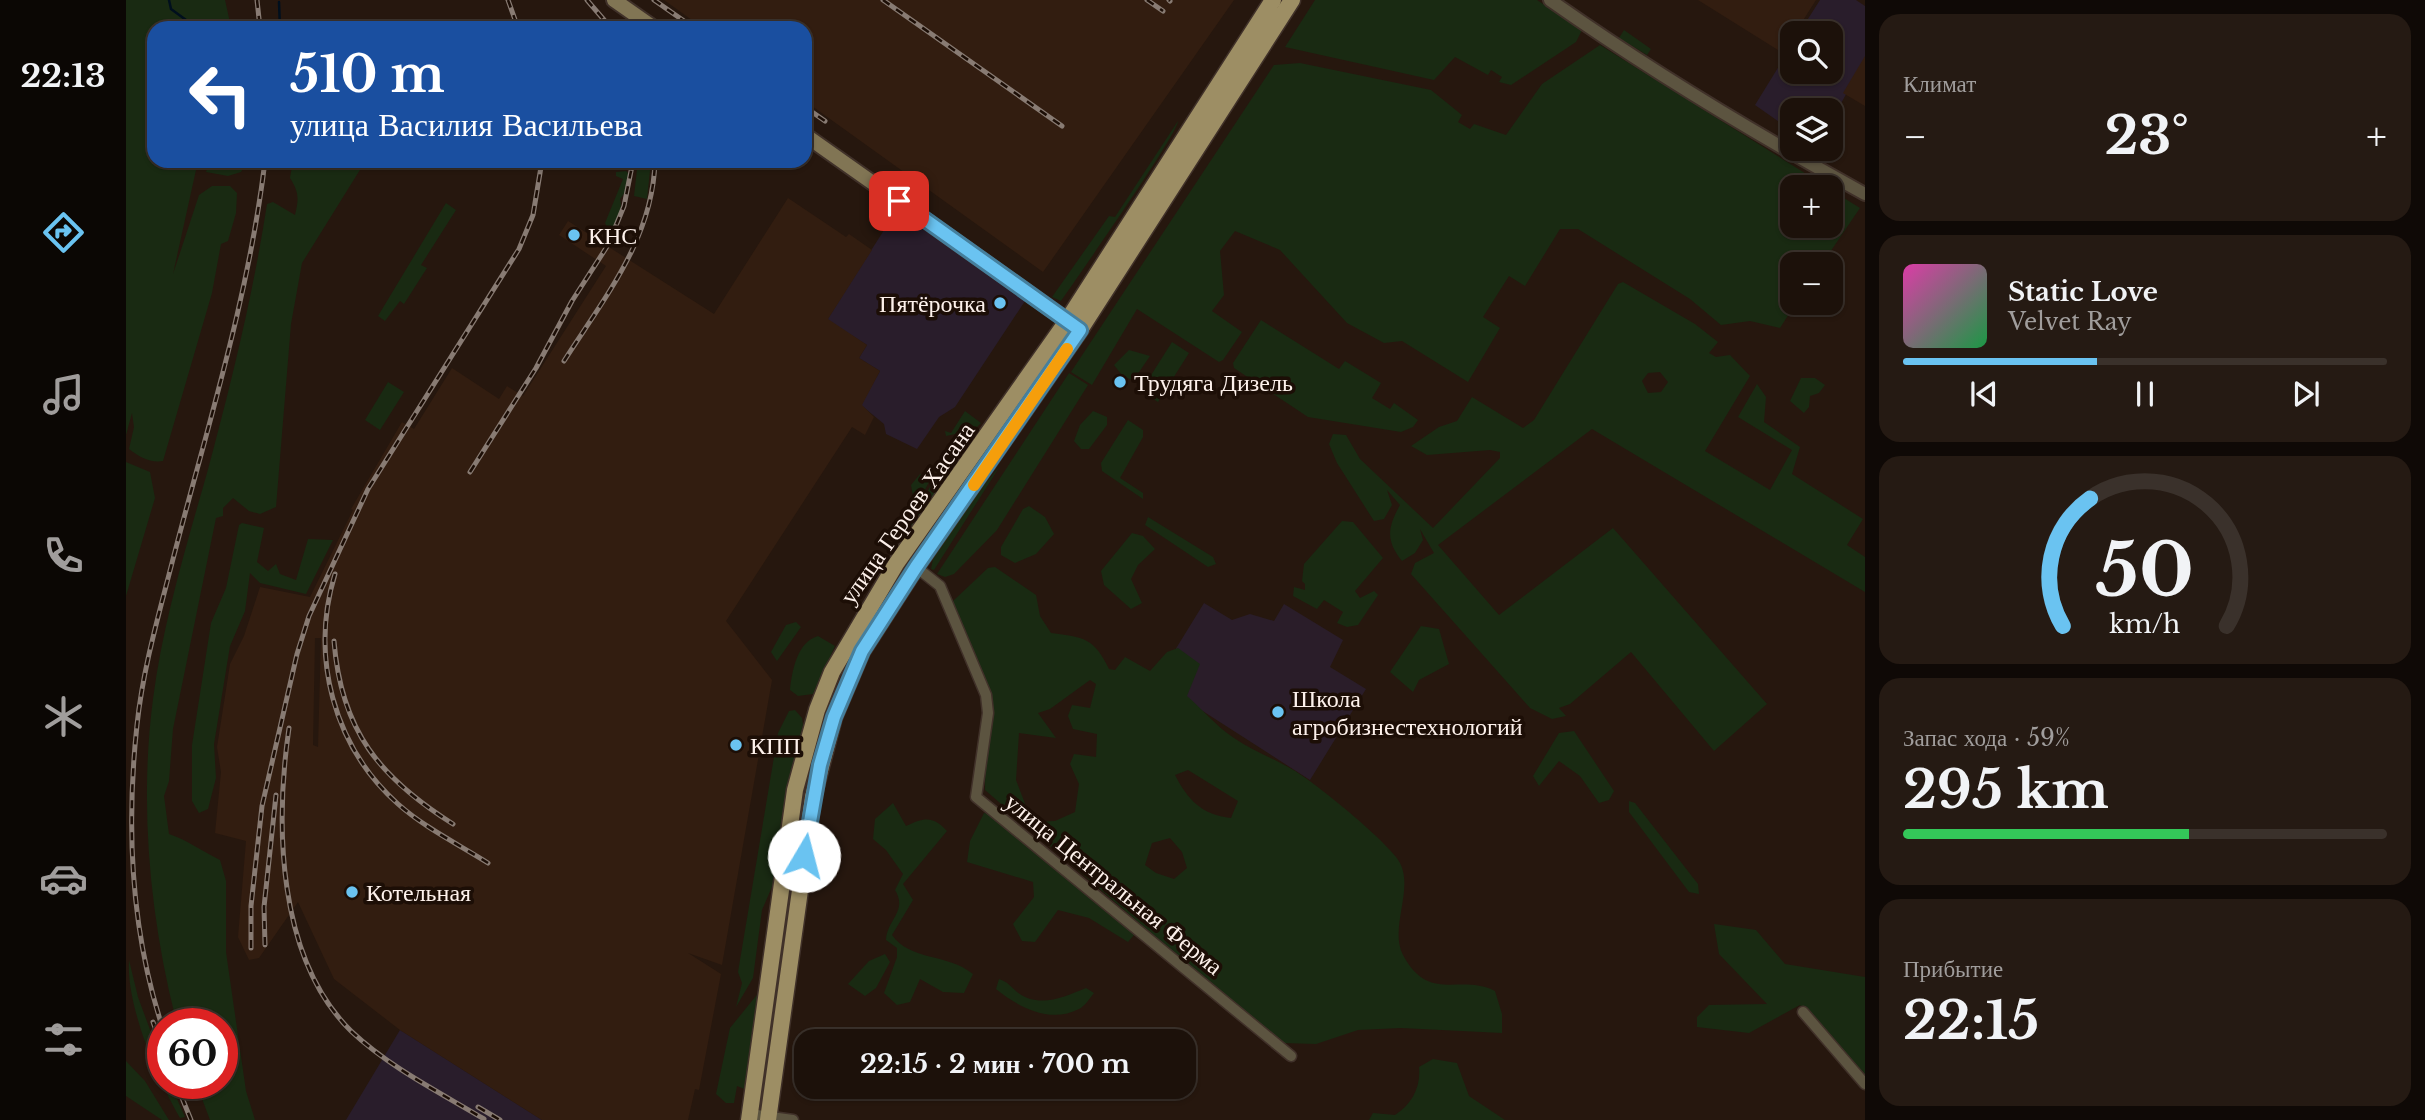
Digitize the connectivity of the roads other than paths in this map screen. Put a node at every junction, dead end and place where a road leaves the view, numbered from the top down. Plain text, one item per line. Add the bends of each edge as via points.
1 (614, 0) edge
2 (1273, 0) edge
3 (1292, 0) edge
4 (1550, 0) edge
5 (644, 21) edge
6 (812, 140) edge
7 (1865, 194) edge
8 (1074, 326) junction
9 (916, 567) junction
10 (1803, 1012) dead end
11 (1292, 1056) dead end
12 (1865, 1084) edge
13 (750, 1117) edge
14 (768, 1118) edge
15 (793, 1120) edge

1 - 5 main road
2 - 8 main road, улица Героев Хасана
3 - 8 main road, улица Героев Хасана
4 - 7 street via 1714,107
6 - 8 main road
8 - 9 main road, улица Героев Хасана
8 - 13 main road, улица Героев Хасана via 896,565 854,630 827,685 795,790
9 - 11 street, улица Центральная Ферма via 940,586 986,695 986,736 976,797
9 - 14 main road, улица Героев Хасана via 862,651 820,765
10 - 12 street
13 - 14 street
14 - 15 street

